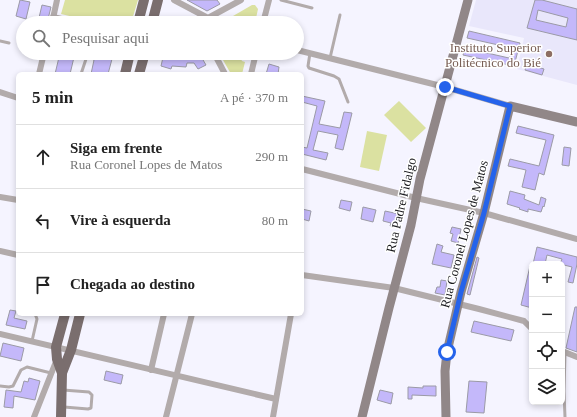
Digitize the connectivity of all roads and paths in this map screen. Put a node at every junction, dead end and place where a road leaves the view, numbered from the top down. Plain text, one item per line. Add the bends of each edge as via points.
1 (57, 0) edge
2 (144, 0) edge
3 (158, 0) edge
4 (174, 0) edge
5 (241, 0) edge
6 (269, 0) edge
7 (281, 0) edge
8 (468, 0) edge
9 (312, 8) dead end
10 (340, 15) dead end
11 (53, 16) edge
12 (140, 16) edge
13 (154, 16) edge
14 (201, 16) edge
15 (215, 16) edge
16 (265, 16) edge
17 (0, 41) edge
18 (9, 43) dead end
19 (304, 52) edge
20 (310, 53) junction
21 (330, 58) junction
22 (42, 60) edge
23 (86, 60) edge
24 (128, 60) edge
25 (143, 60) edge
26 (218, 60) edge
27 (254, 60) edge
28 (39, 72) edge
29 (82, 72) edge
30 (125, 72) edge
31 (140, 72) edge
32 (224, 72) edge
33 (251, 72) edge
34 (445, 87) junction
35 (0, 92) edge
36 (16, 97) edge
37 (348, 102) dead end
38 (510, 106) junction
39 (577, 122) edge
40 (304, 170) edge
41 (0, 197) edge
42 (416, 198) junction
43 (16, 200) edge
44 (484, 213) junction
45 (577, 239) edge
46 (0, 251) edge
47 (16, 255) edge
48 (304, 275) edge
49 (394, 288) junction
50 (458, 304) junction
51 (36, 316) edge
52 (64, 316) edge
53 (80, 316) edge
54 (164, 316) edge
55 (192, 316) edge
56 (291, 316) edge
57 (529, 326) edge
58 (0, 334) edge
59 (32, 341) junction
60 (56, 347) junction
61 (71, 350) junction
62 (565, 352) edge
63 (577, 357) edge
64 (57, 359) junction
65 (564, 369) edge
66 (151, 370) junction
67 (51, 373) junction
68 (62, 373) junction
69 (177, 376) junction
70 (0, 386) edge
71 (62, 390) junction
72 (276, 399) junction
73 (61, 406) junction
74 (364, 415) edge
75 (34, 417) edge
76 (61, 417) edge
77 (166, 417) edge
78 (273, 417) edge
79 (446, 417) edge
80 (565, 417) edge

1 - 11 street
2 - 12 main road
3 - 13 main road
4 - 14 street
5 - 15 street
6 - 16 street
7 - 9 lane
8 - 34 street, Rua Padre Fidalgo
10 - 21 lane
17 - 18 lane
19 - 20 street
20 - 21 street
20 - 37 lane via 309,68 336,77 341,82
21 - 34 street
22 - 28 street
23 - 29 lane
24 - 30 main road
25 - 31 main road
26 - 32 street
27 - 33 street
34 - 38 street
34 - 42 street, Rua Padre Fidalgo
35 - 36 street
38 - 39 street
38 - 44 street, Rua Coronel Lopes de Matos
40 - 42 street
41 - 43 street
42 - 44 street
42 - 49 street, Rua Padre Fidalgo
44 - 45 street
44 - 50 street, Rua Coronel Lopes de Matos
46 - 47 street
48 - 49 street
49 - 50 street
49 - 74 street, Rua Padre Fidalgo
50 - 57 street via 524,321
50 - 79 street, Rua Coronel Lopes de Matos via 447,352
51 - 59 lane
52 - 60 main road
53 - 61 main road
54 - 66 street
55 - 69 street
56 - 72 street
58 - 59 street
59 - 60 street
60 - 61 street
60 - 64 main road
61 - 66 street
61 - 68 main road
62 - 63 street
64 - 67 street
64 - 68 main road
65 - 80 lane
66 - 69 street
67 - 70 lane via 27,367 21,370 13,386
67 - 75 street
68 - 71 main road
69 - 72 street
69 - 77 street
71 - 73 main road
71 - 73 lane via 89,392 92,395 88,409
72 - 78 street
73 - 76 main road

